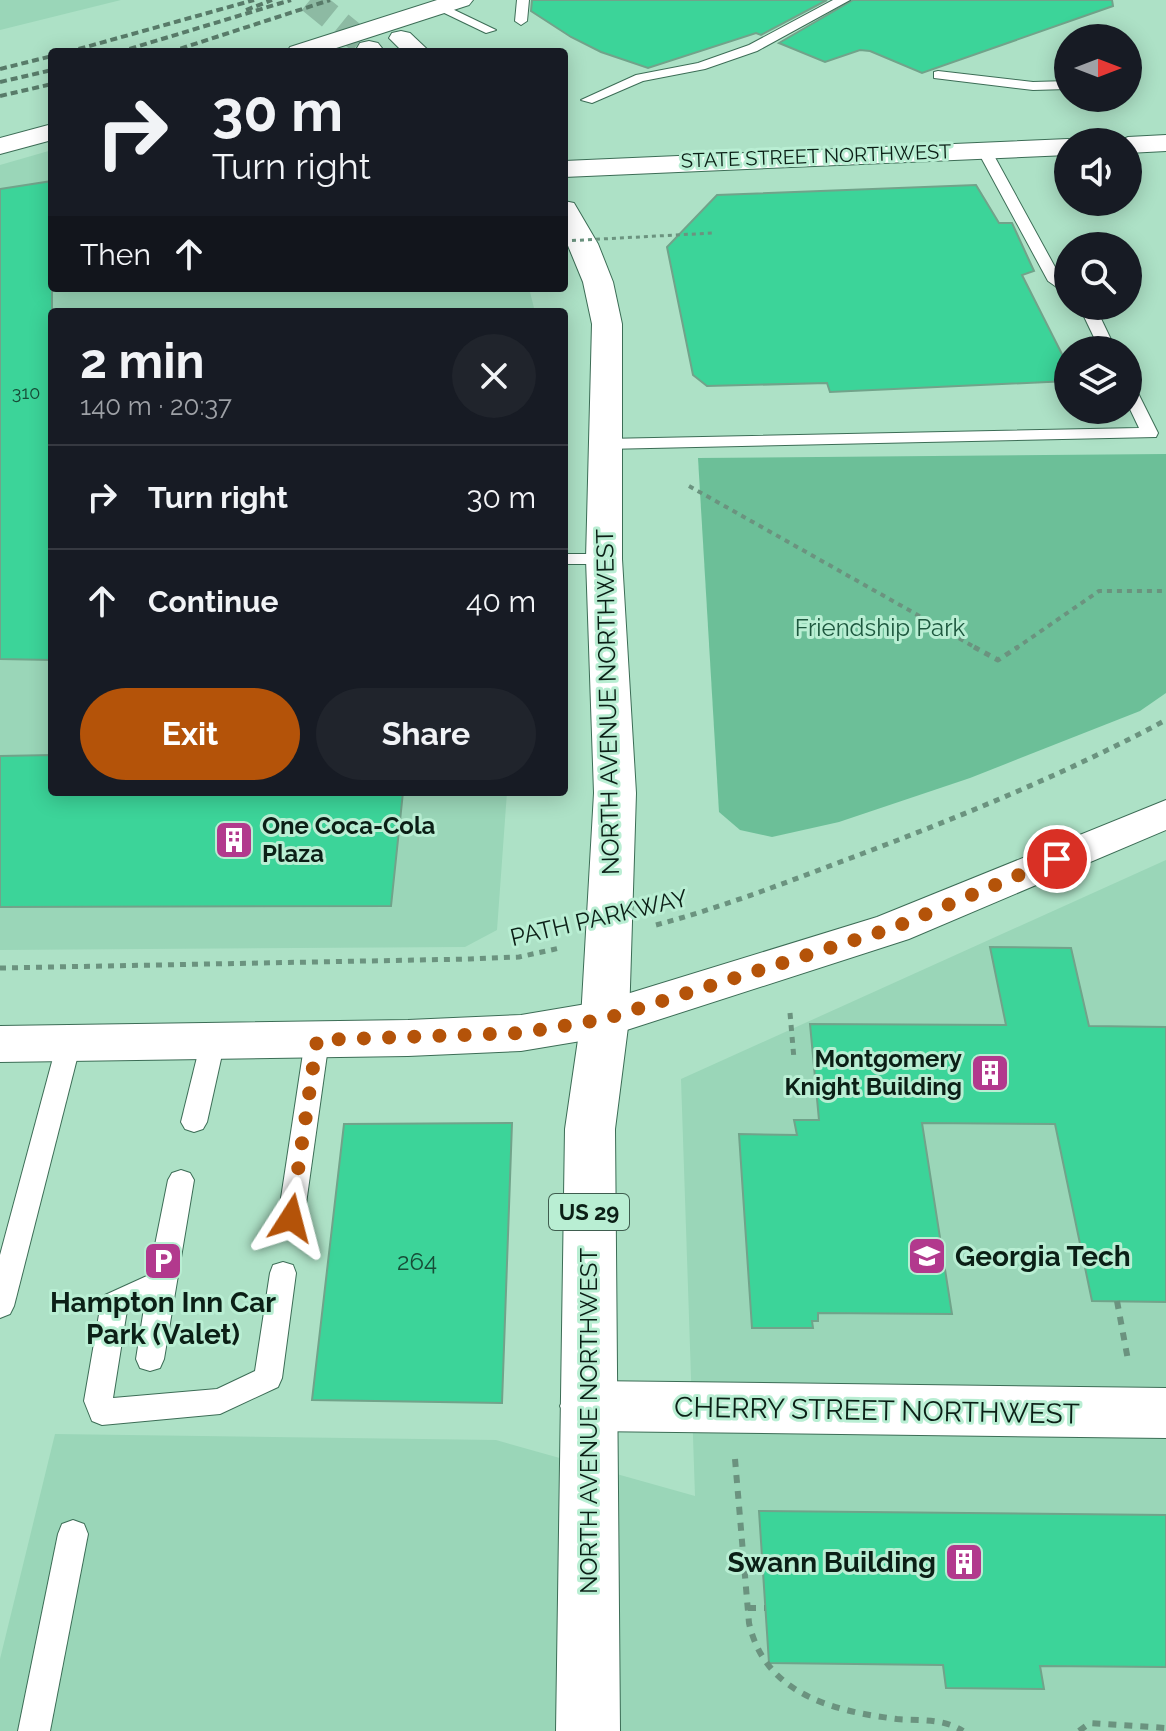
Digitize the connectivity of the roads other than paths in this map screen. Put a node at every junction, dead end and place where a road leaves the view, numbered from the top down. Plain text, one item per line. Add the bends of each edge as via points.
1 (523, 0) edge
2 (844, 0) edge
3 (451, 3) edge
4 (521, 21) dead end
5 (480, 33) dead end
6 (312, 48) edge
7 (938, 75) dead end
8 (1054, 85) edge
9 (587, 100) dead end
10 (48, 133) edge
11 (1166, 143) edge
12 (1142, 144) edge
13 (0, 146) edge
14 (1054, 148) edge
15 (984, 150) junction
16 (568, 169) edge
17 (568, 216) edge
18 (1054, 279) edge
19 (1142, 417) edge
20 (605, 444) junction
21 (568, 559) edge
22 (604, 559) junction
23 (1166, 814) edge
24 (605, 1019) junction
25 (317, 1040) junction
26 (213, 1041) junction
27 (69, 1043) junction
28 (0, 1044) edge
29 (194, 1122) dead end
30 (181, 1180) dead end
31 (291, 1218) dead end
32 (283, 1273) dead end
33 (161, 1282) junction
34 (0, 1306) edge
35 (150, 1359) dead end
36 (589, 1406) junction
37 (1166, 1413) edge
38 (73, 1534) dead end
39 (34, 1731) edge
40 (588, 1731) edge

1 - 4 lane
2 - 9 lane via 753,48 701,66 640,78
3 - 5 lane via 490,30
3 - 6 main road
7 - 8 lane
10 - 13 main road
11 - 12 street
14 - 15 street, STATE STREET NORTHWEST
15 - 16 street, STATE STREET NORTHWEST
15 - 18 lane
17 - 20 main road, NORTH AVENUE NORTHWEST / US 29 via 598,282 607,324
19 - 20 lane via 1150,433
20 - 22 main road, NORTH AVENUE NORTHWEST / US 29
21 - 22 lane
22 - 24 main road, NORTH AVENUE NORTHWEST / US 29 via 615,778
23 - 24 main road via 893,928
24 - 25 main road via 521,1033
24 - 36 main road, NORTH AVENUE NORTHWEST / US 29 via 590,1129
25 - 26 main road
25 - 31 lane
26 - 27 main road
26 - 29 lane
27 - 28 main road
27 - 34 lane
30 - 33 lane
32 - 33 lane via 268,1378 220,1401 102,1412 98,1401 115,1303
33 - 35 lane
36 - 37 main road, CHERRY STREET NORTHWEST
36 - 40 main road, NORTH AVENUE NORTHWEST / US 29
38 - 39 lane

